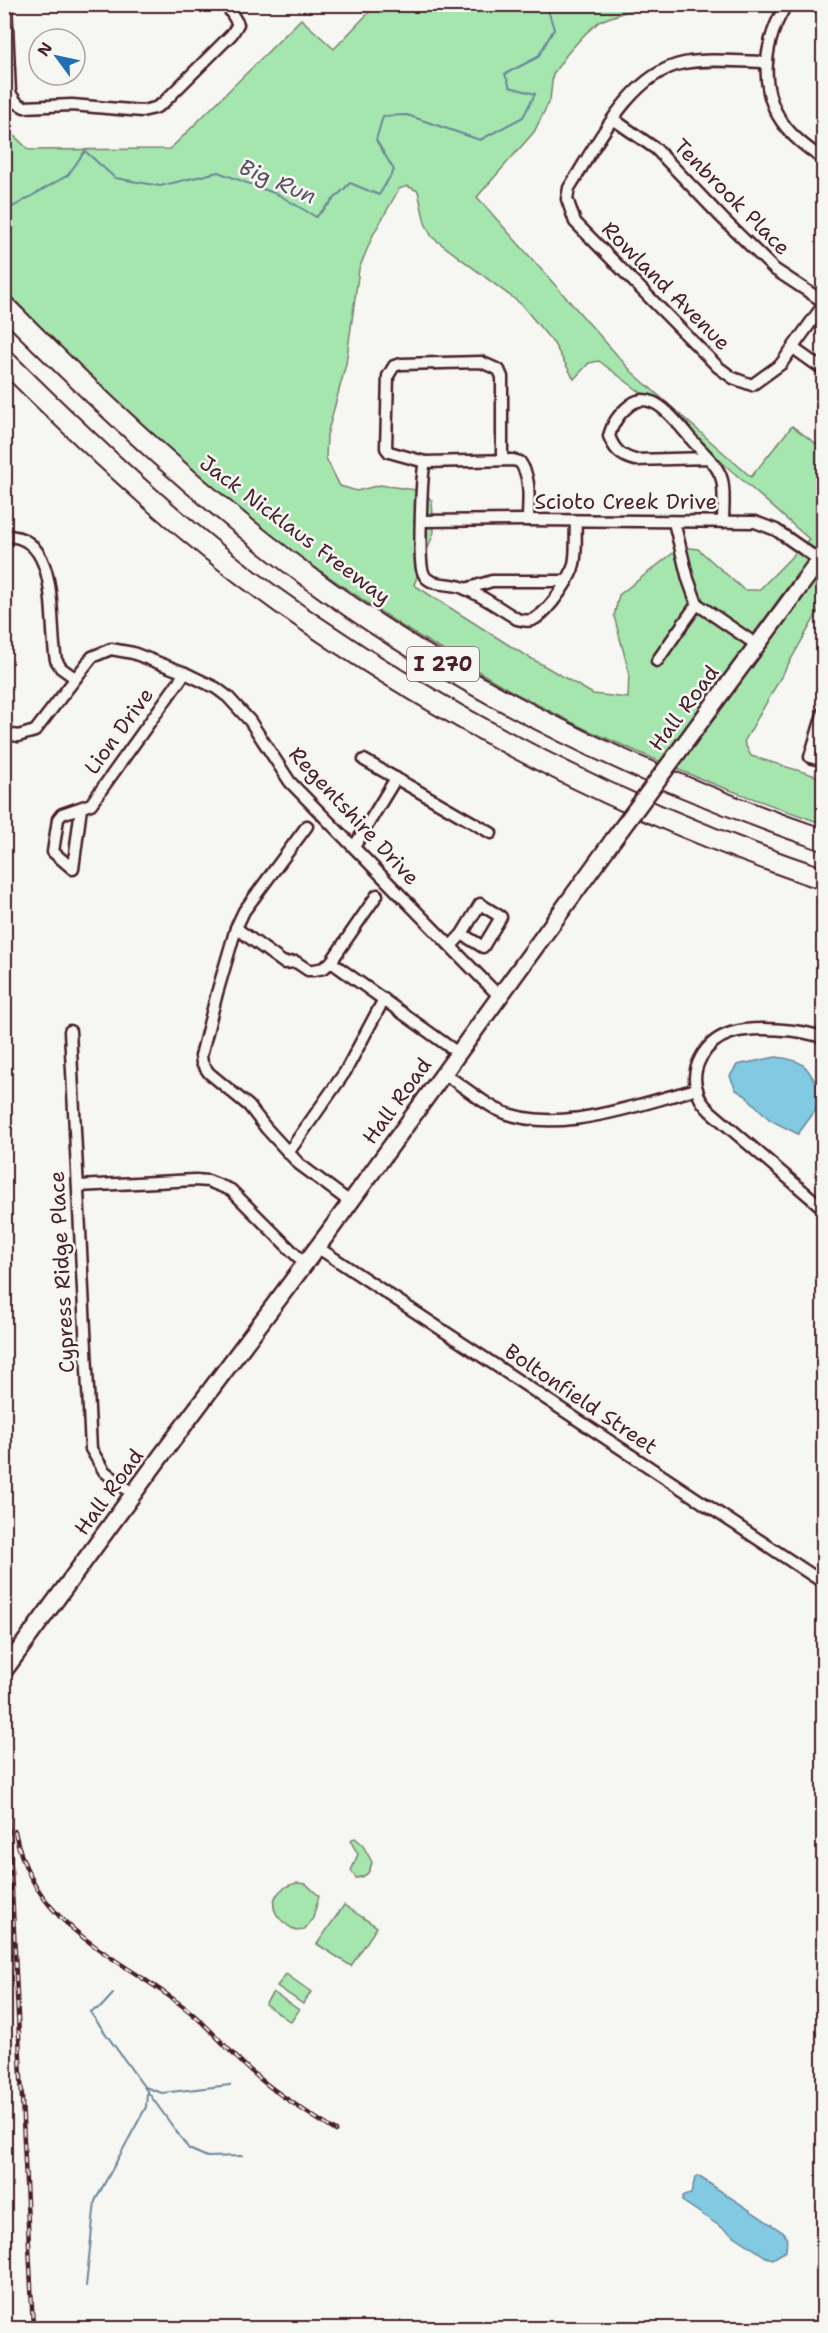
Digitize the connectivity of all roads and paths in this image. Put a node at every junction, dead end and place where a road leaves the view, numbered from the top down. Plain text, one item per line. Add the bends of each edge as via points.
1 (6, 4) edge
2 (226, 4) edge
3 (787, 4) edge
4 (766, 62) junction
5 (613, 119) junction
6 (824, 144) edge
7 (820, 157) edge
8 (824, 303) edge
9 (4, 306) edge
10 (793, 348) junction
11 (4, 360) edge
12 (824, 370) edge
13 (708, 458) junction
14 (502, 460) junction
15 (425, 462) junction
16 (528, 520) junction
17 (421, 521) junction
18 (576, 521) junction
19 (674, 522) junction
20 (723, 522) junction
21 (4, 536) edge
22 (821, 557) edge
23 (567, 580) junction
24 (466, 589) junction
25 (697, 604) junction
26 (757, 645) junction
27 (657, 662) dead end
28 (185, 672) junction
29 (75, 678) junction
30 (824, 711) edge
31 (4, 733) edge
32 (364, 760) dead end
33 (824, 761) edge
34 (396, 778) junction
35 (81, 808) junction
36 (307, 826) dead end
37 (491, 833) dead end
38 (824, 840) edge
39 (354, 847) junction
40 (824, 879) edge
41 (377, 896) dead end
42 (236, 928) junction
43 (462, 934) dead end
44 (451, 946) junction
45 (331, 962) junction
46 (499, 996) junction
47 (384, 999) junction
48 (70, 1031) dead end
49 (824, 1038) edge
50 (458, 1053) junction
51 (443, 1072) junction
52 (697, 1089) junction
53 (288, 1153) junction
54 (78, 1186) junction
55 (350, 1202) junction
56 (824, 1209) edge
57 (317, 1247) junction
58 (305, 1264) junction
59 (133, 1494) junction
60 (824, 1583) edge
61 (4, 1671) edge

1 - 2 street via 10,93 17,103 24,107 72,105 142,111 155,108 232,34 238,24
3 - 4 street via 771,35
4 - 5 street via 684,63 670,68 647,81
4 - 7 street via 775,110 792,134
5 - 8 street, Tenbrook Place via 656,149 774,269
5 - 10 street, Rowland Avenue via 569,188 567,199 575,222 733,378 752,385 781,364
6 - 7 street
8 - 10 street
9 - 38 highway, Jack Nicklaus Freeway / I 270 via 87,389 184,476 258,538 376,623 500,698 622,759 748,813
10 - 12 street
11 - 40 highway, I 270 via 112,465 163,508 273,597 384,672 507,743 618,798
13 - 13 street via 654,401 647,399 636,400 617,416 609,435 614,448 635,460
13 - 20 street via 722,480
14 - 15 street
14 - 15 street via 499,370 481,362 401,364 394,366 388,376 386,448 394,455
14 - 16 street via 520,462 526,470
15 - 17 street
16 - 17 street, Scioto Creek Drive
16 - 18 street, Scioto Creek Drive
17 - 24 street via 421,566 428,580
18 - 19 street, Scioto Creek Drive
18 - 23 street via 574,563
19 - 20 street, Scioto Creek Drive
19 - 25 street
20 - 22 street, Scioto Creek Drive via 766,525
21 - 29 street via 22,538 36,547 41,557 51,591 56,660
22 - 26 main road, Hall Road
23 - 24 street via 492,581
23 - 24 street via 545,610 530,621 517,619
25 - 26 street
25 - 27 street
26 - 46 main road, Hall Road, bridge
28 - 29 street, Regentshire Drive via 111,649 92,657
28 - 35 street, Lion Drive via 91,804
28 - 39 street, Regentshire Drive via 236,704 290,782
29 - 31 street, Regentshire Drive via 35,731
30 - 33 street via 810,757
32 - 34 street
34 - 37 street
34 - 39 street
35 - 35 street, Lion Drive via 58,819 53,852 73,869
36 - 42 street via 245,909
39 - 44 street, Regentshire Drive
41 - 45 street
42 - 45 street via 284,963 296,962 314,970
42 - 53 street via 202,1046 202,1063 249,1106
43 - 44 street
44 - 46 street, Regentshire Drive
45 - 47 street
46 - 50 main road, Hall Road
47 - 50 street
47 - 53 street via 345,1072
48 - 54 street, Cypress Ridge Place
49 - 52 street via 789,1030 729,1033 717,1039 702,1056 696,1074
50 - 51 main road, Hall Road
51 - 52 street via 495,1108 536,1121 582,1118
51 - 55 main road, Hall Road
52 - 56 street via 699,1098 729,1130
53 - 55 street
54 - 58 street via 195,1180 220,1185 241,1198
54 - 59 street, Cypress Ridge Place via 91,1449 104,1471
55 - 57 main road, Hall Road
57 - 58 main road, Hall Road
57 - 60 street, Boltonfield Street
58 - 59 main road, Hall Road
59 - 61 main road, Hall Road

